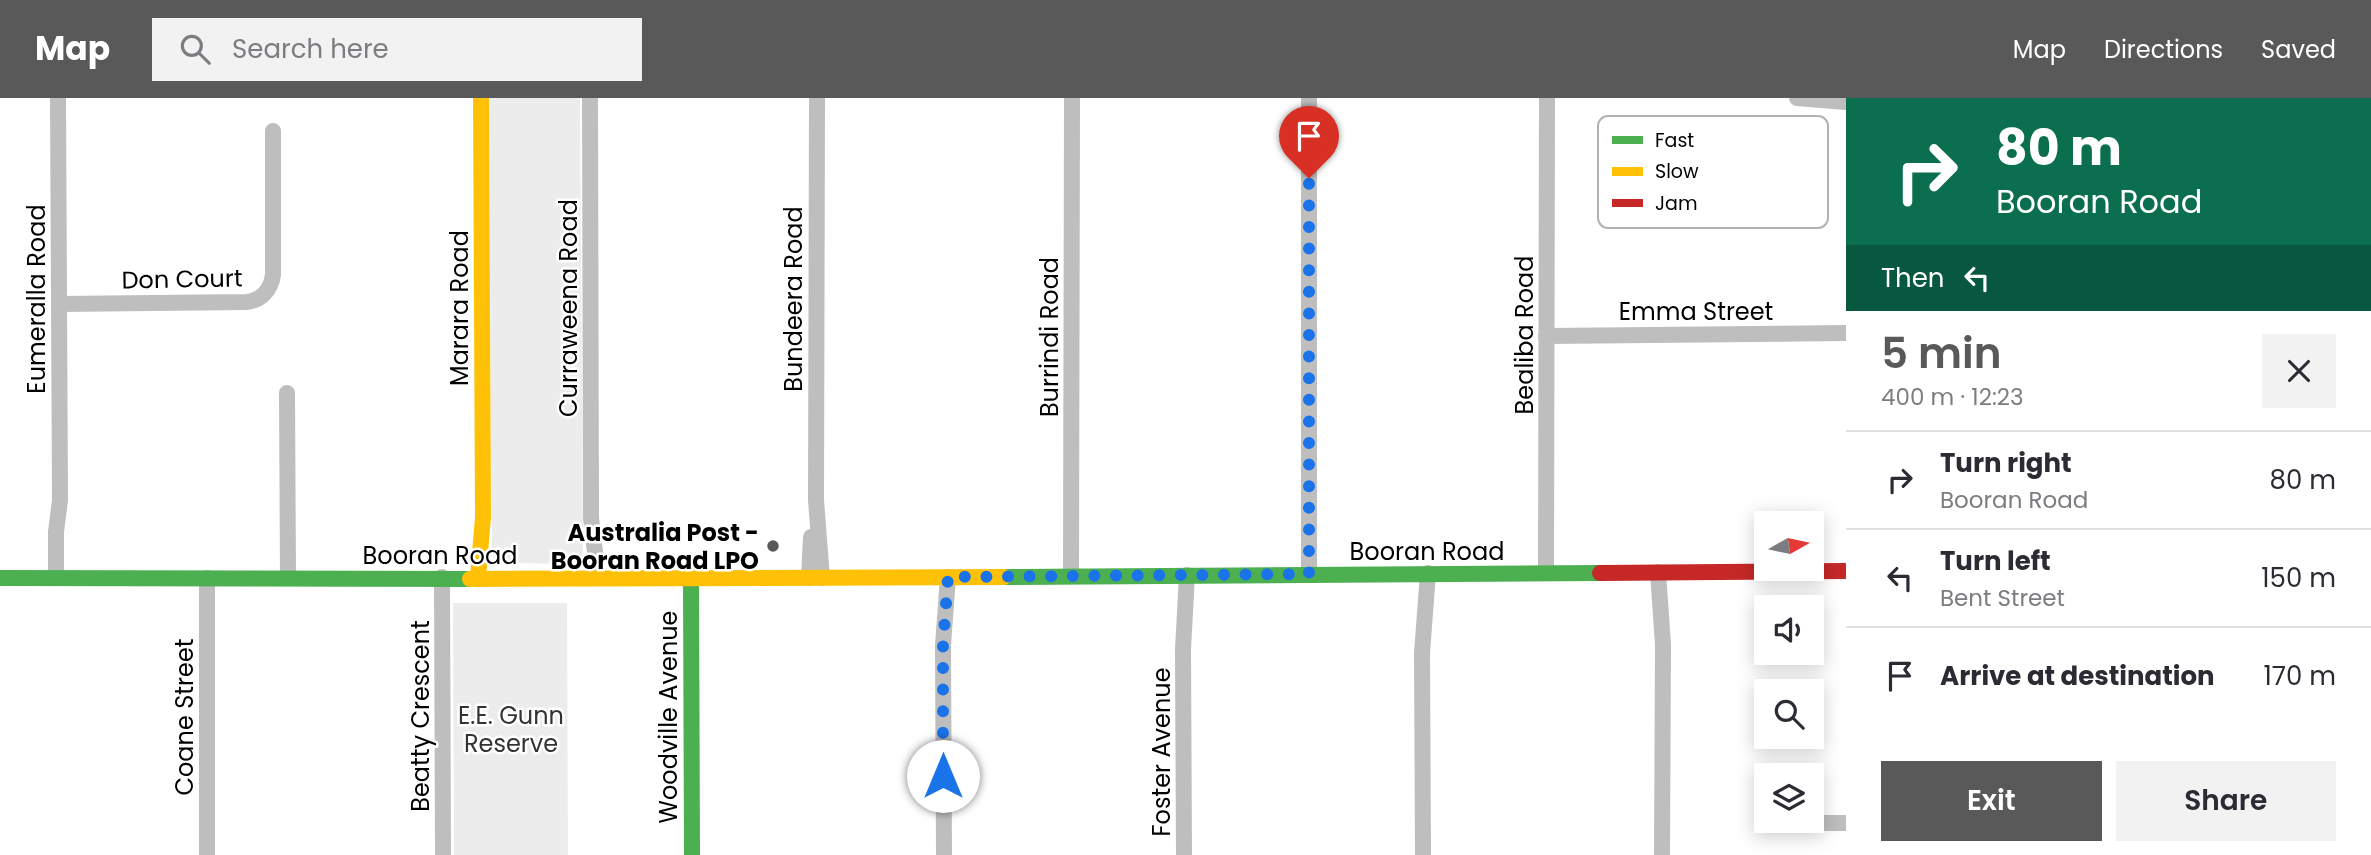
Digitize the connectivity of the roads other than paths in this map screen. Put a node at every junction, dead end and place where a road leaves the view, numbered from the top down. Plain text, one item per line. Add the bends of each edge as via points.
1 (58, 98) edge
2 (481, 98) edge
3 (590, 98) edge
4 (817, 98) edge
5 (1072, 98) edge
6 (1309, 98) edge
7 (1548, 98) edge
8 (1797, 98) edge
9 (1846, 102) edge
10 (273, 131) dead end
11 (59, 304) junction
12 (1846, 333) edge
13 (1546, 335) junction
14 (287, 393) dead end
15 (1846, 571) edge
16 (1663, 572) junction
17 (1423, 573) junction
18 (1546, 573) junction
19 (1309, 574) junction
20 (1182, 575) junction
21 (1071, 576) junction
22 (942, 577) junction
23 (0, 578) edge
24 (61, 578) junction
25 (206, 578) junction
26 (288, 578) junction
27 (442, 578) junction
28 (483, 578) junction
29 (592, 578) junction
30 (815, 578) junction
31 (691, 579) junction
32 (1824, 823) edge
33 (1846, 823) edge
34 (207, 855) edge
35 (443, 855) edge
36 (692, 855) edge
37 (944, 855) edge
38 (1184, 855) edge
39 (1423, 855) edge
40 (1662, 855) edge

1 - 11 street, Eumeralla Road
2 - 28 street, Marara Road
3 - 29 street, Curraweena Road via 591,518 586,556
4 - 30 street, Bundeera Road
5 - 21 street, Burrindi Road
6 - 19 street
7 - 13 street, Bealiba Road
8 - 9 street
10 - 11 street, Don Court via 273,275 259,299
11 - 24 street, Eumeralla Road via 60,500 56,532
12 - 13 street, Emma Street
13 - 18 street, Bealiba Road
14 - 26 street
15 - 16 street, Booran Road
16 - 18 street, Booran Road
16 - 40 street
17 - 18 street, Booran Road
17 - 19 street, Booran Road
17 - 39 street via 1417,595 1422,653
19 - 20 street, Booran Road
20 - 21 street, Booran Road
20 - 38 street, Foster Avenue via 1177,597 1183,649
21 - 22 street, Booran Road
22 - 30 street, Booran Road
22 - 37 street via 937,598 943,645
23 - 24 street, Booran Road
24 - 25 street, Booran Road
25 - 26 street, Booran Road
25 - 34 street, Coane Street
26 - 27 street, Booran Road
27 - 28 street, Booran Road
27 - 35 street, Beatty Crescent
28 - 29 street, Booran Road
29 - 31 street, Booran Road
30 - 31 street, Booran Road
31 - 36 street, Woodville Avenue
32 - 33 street

